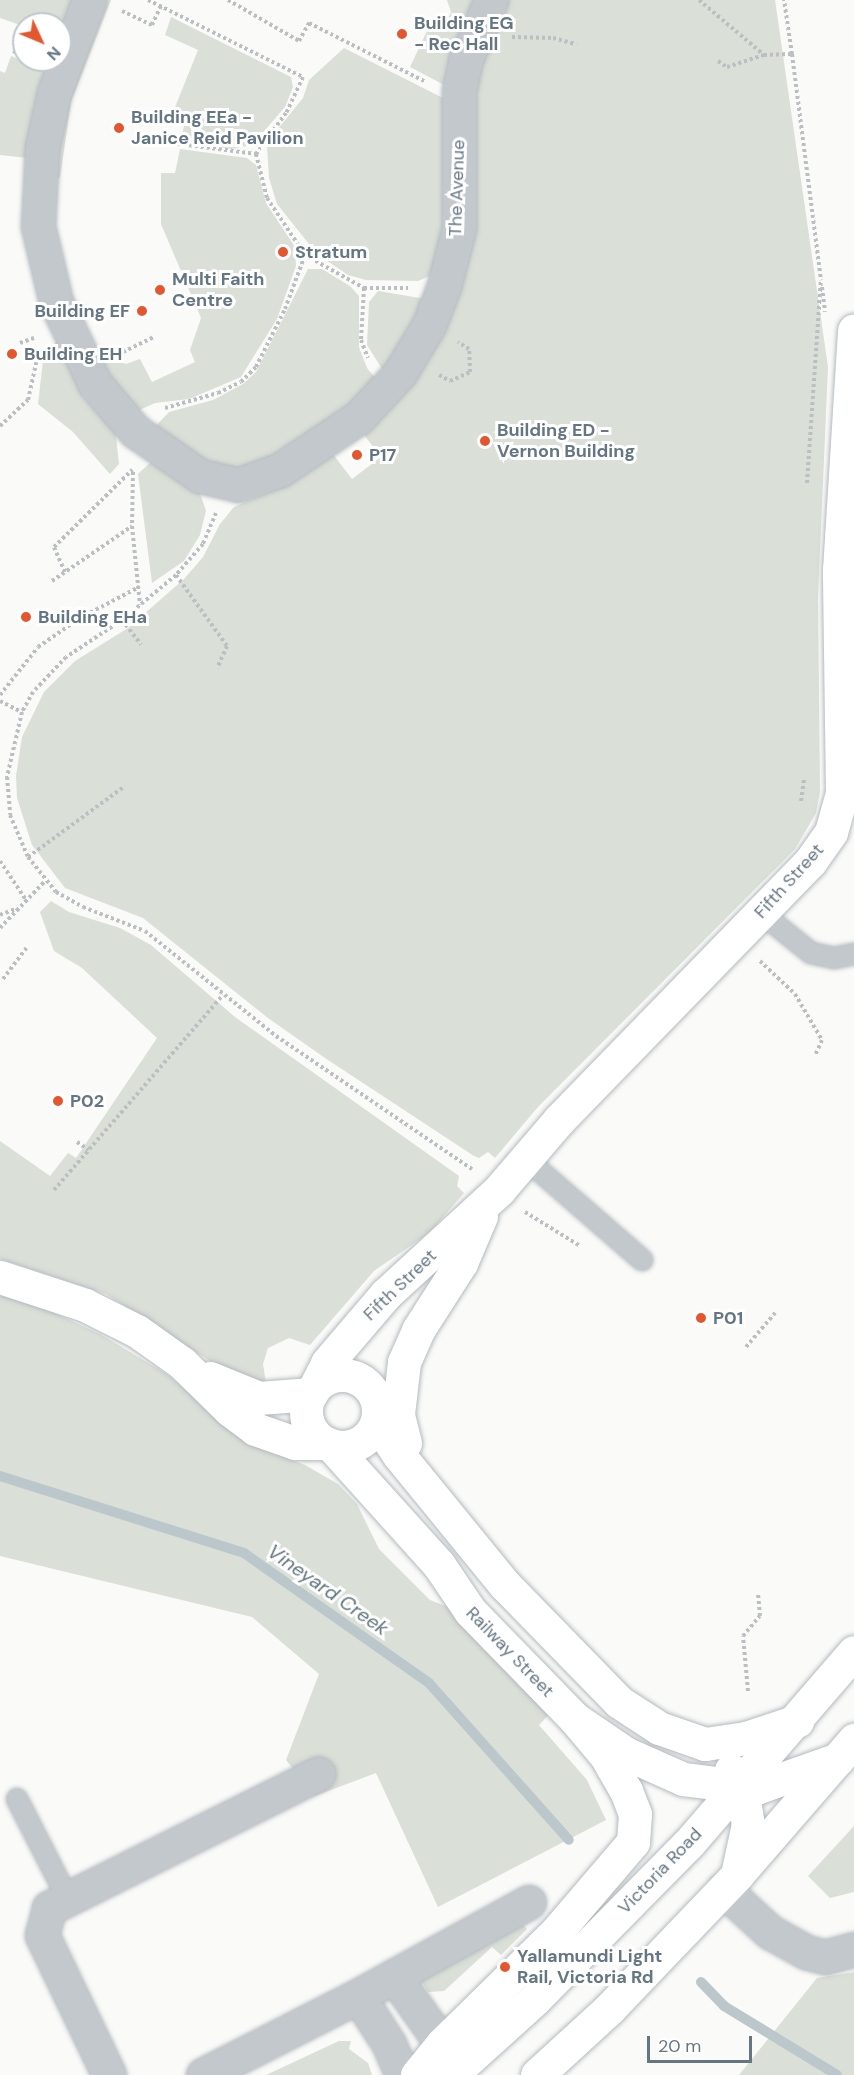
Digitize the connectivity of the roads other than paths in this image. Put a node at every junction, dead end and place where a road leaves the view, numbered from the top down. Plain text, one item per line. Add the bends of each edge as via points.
1 (491, 0) edge
2 (101, 3) edge
3 (854, 330) edge
4 (846, 818) edge
5 (761, 913) junction
6 (854, 954) edge
7 (526, 1159) junction
8 (494, 1195) junction
9 (642, 1260) dead end
10 (0, 1277) edge
11 (182, 1363) junction
12 (312, 1391) junction
13 (377, 1404) junction
14 (328, 1444) junction
15 (417, 1476) junction
16 (854, 1652) edge
17 (574, 1719) junction
18 (796, 1721) junction
19 (705, 1744) junction
20 (846, 1749) edge
21 (318, 1774) dead end
22 (740, 1788) junction
23 (17, 1799) dead end
24 (730, 1882) junction
25 (68, 1899) junction
26 (529, 1902) dead end
27 (854, 1949) edge
28 (394, 1976) junction
29 (358, 1996) junction
30 (442, 2043) junction
31 (482, 2048) junction
32 (110, 2075) edge
33 (203, 2075) edge
34 (402, 2075) edge
35 (417, 2075) edge
36 (451, 2075) edge
37 (537, 2075) edge

1 - 2 street, The Avenue via 466,59 459,97 459,228 444,286 421,342 388,388 342,432 251,483 226,484 185,467 135,431 94,384 56,302 38,226 39,173 47,117
3 - 4 main road, Fifth Street via 839,570
4 - 5 main road, Fifth Street
5 - 6 lane via 811,953 834,958
5 - 7 main road, Fifth Street
7 - 8 main road, Fifth Street
7 - 9 lane
8 - 12 main road, Fifth Street via 386,1294 327,1363
8 - 13 main road, Fifth Street via 404,1323 387,1356
8 - 15 main road via 456,1271 414,1337 402,1368 398,1414
10 - 11 main road via 112,1317
11 - 12 main road via 248,1396 270,1399
11 - 14 main road via 255,1429 295,1443
12 - 13 main road via 330,1377 351,1376 370,1388
12 - 14 main road via 308,1421
13 - 14 main road via 375,1425 366,1438 346,1447
13 - 15 main road via 386,1436
14 - 17 main road, Railway Street via 439,1565 470,1611
15 - 19 main road via 519,1601 619,1702 659,1728
16 - 18 main road, Victoria Road
17 - 22 main road, Railway Street via 625,1753 673,1776
17 - 30 main road via 606,1756 626,1791 635,1814 633,1842 557,1931
18 - 19 main road via 746,1738
18 - 22 main road, Victoria Road
19 - 22 main road via 726,1762
20 - 22 main road, Railway Street via 765,1787
20 - 24 main road
21 - 25 street
22 - 24 main road via 748,1824
22 - 31 main road, Victoria Road
23 - 25 lane
24 - 27 street via 770,1932 806,1952 825,1957
24 - 37 main road via 610,2008
25 - 32 street via 49,1908 42,1935
26 - 28 street
28 - 29 street
28 - 30 street
29 - 33 street
29 - 34 street via 394,2052
30 - 31 street via 459,2052
30 - 35 main road
31 - 36 main road, Victoria Road

